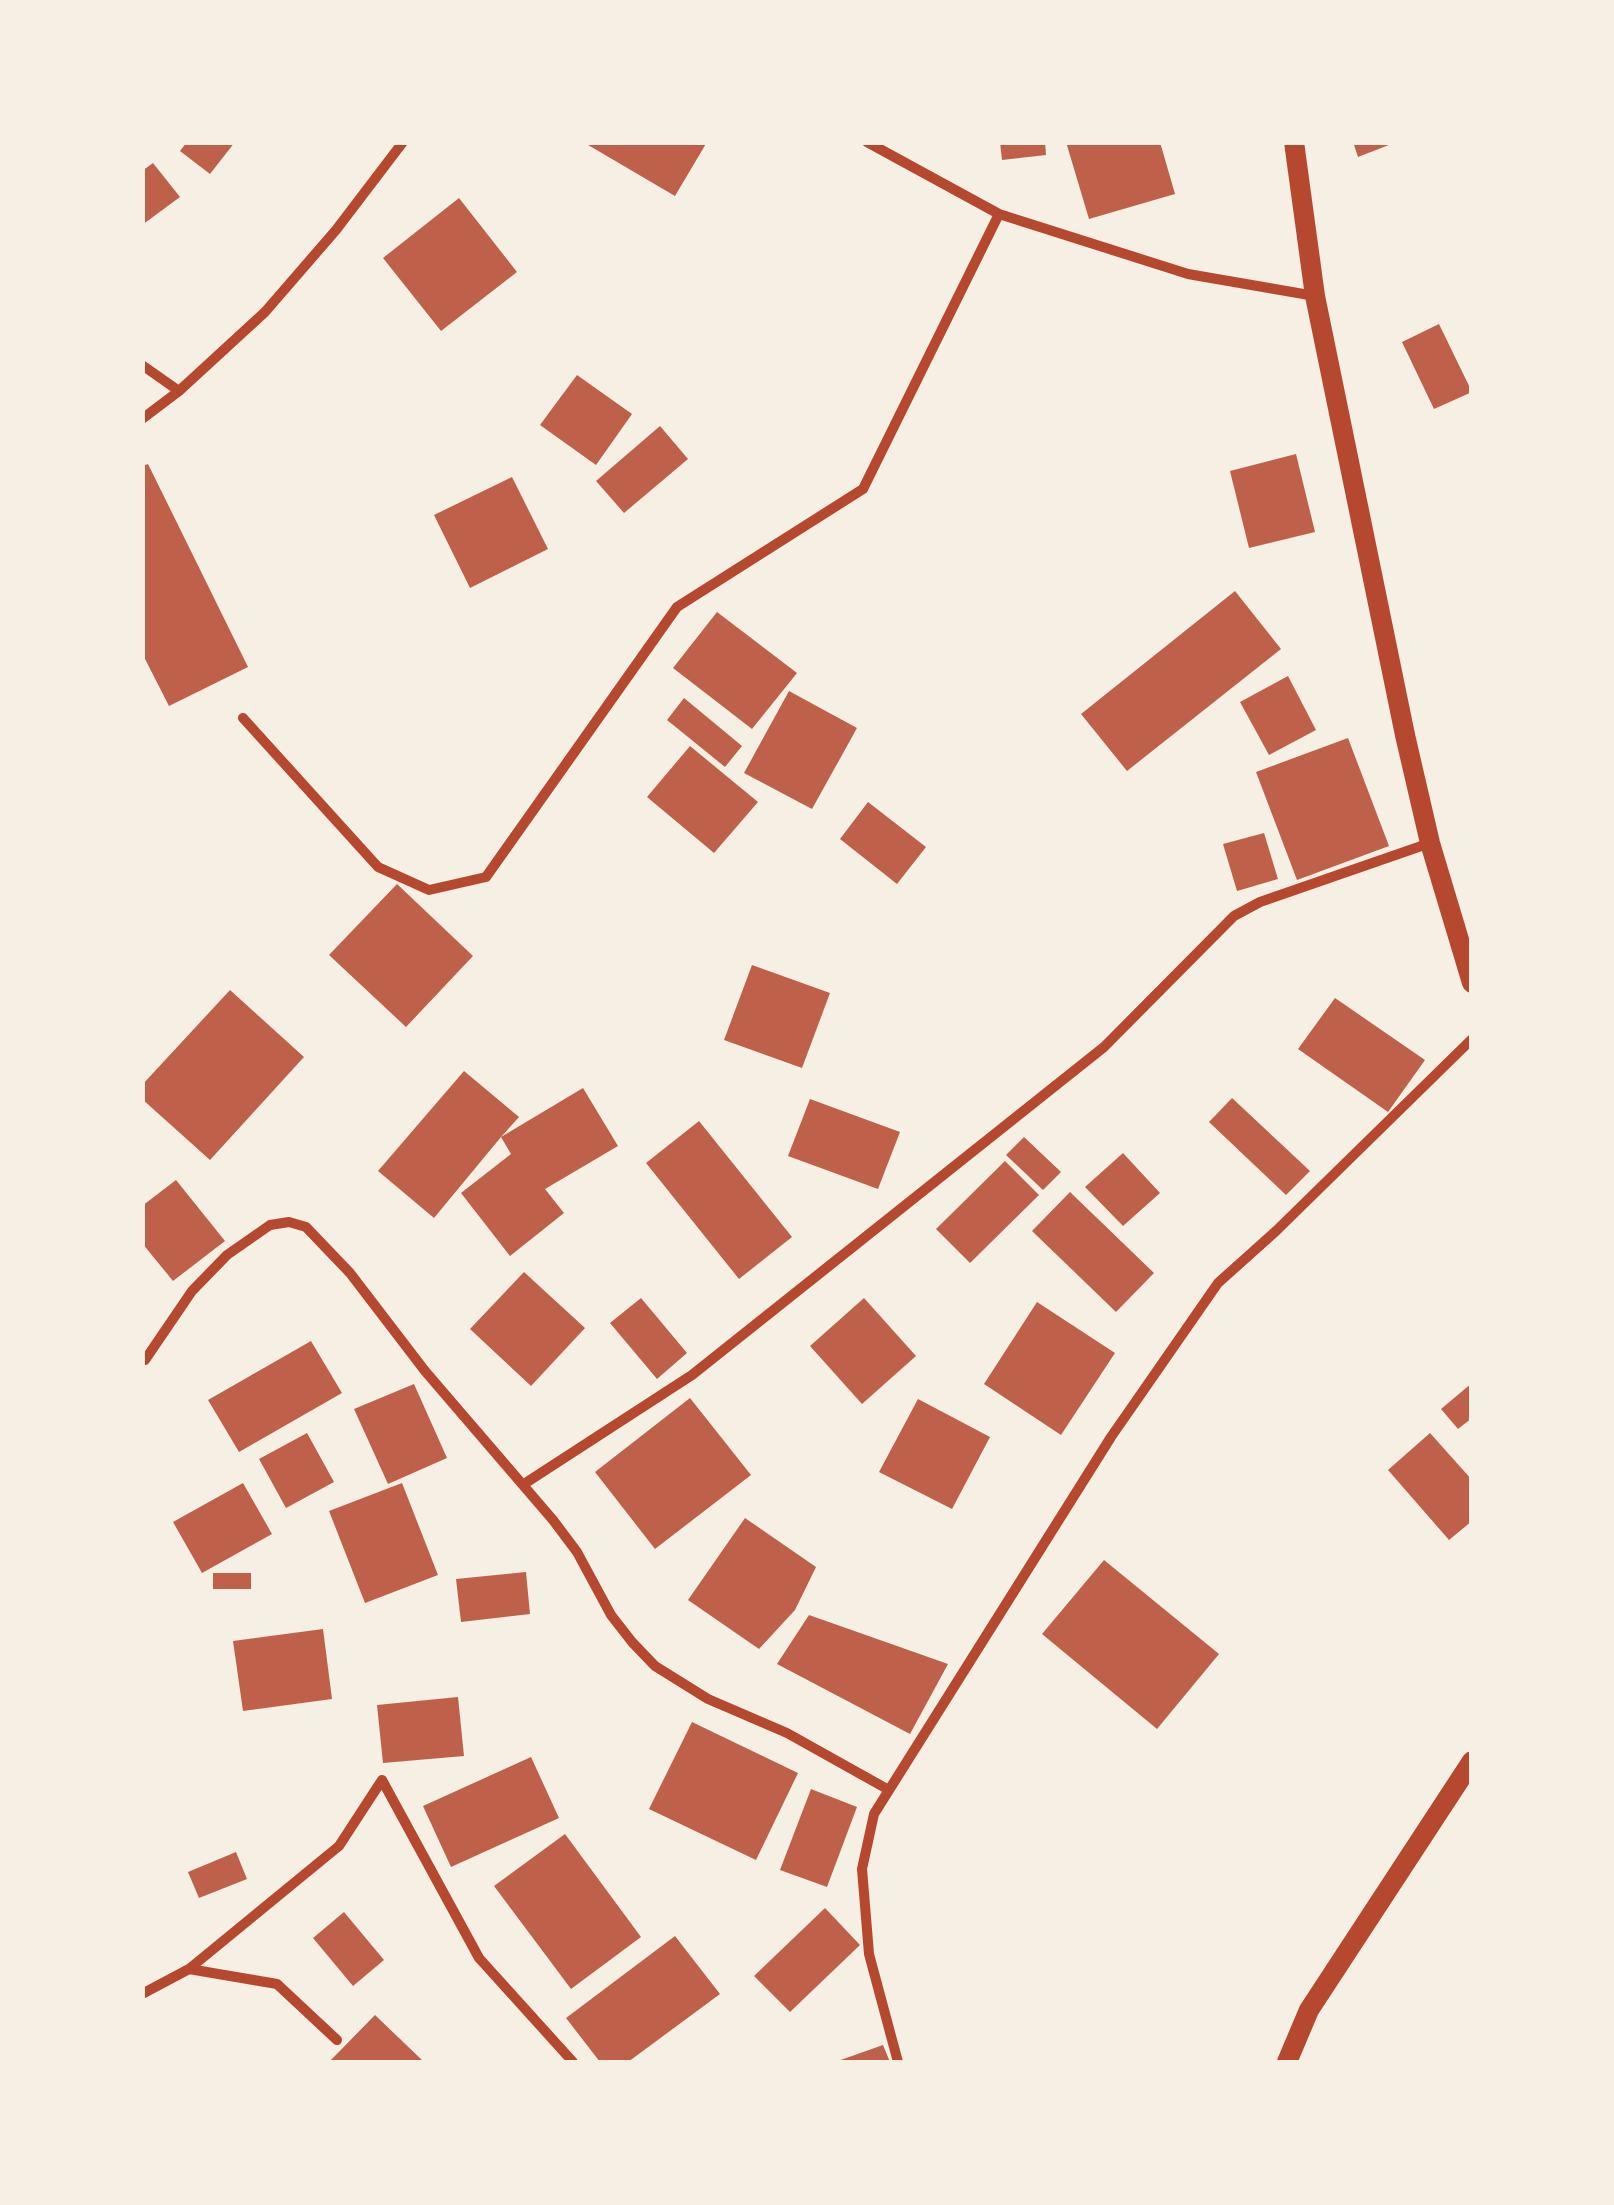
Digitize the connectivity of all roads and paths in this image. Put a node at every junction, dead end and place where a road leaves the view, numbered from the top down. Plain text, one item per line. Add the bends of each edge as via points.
1 (403, 142) edge
2 (868, 142) edge
3 (1294, 142) edge
4 (999, 214) junction
5 (1316, 296) junction
6 (142, 365) edge
7 (180, 390) junction
8 (142, 419) edge
9 (242, 718) dead end
10 (1430, 843) junction
11 (1472, 983) edge
12 (1472, 1039) edge
13 (145, 1360) dead end
14 (524, 1484) junction
15 (1472, 1761) edge
16 (889, 1790) junction
17 (190, 1969) junction
18 (142, 1994) edge
19 (337, 2040) dead end
20 (573, 2062) edge
21 (898, 2062) edge
22 (1288, 2062) edge

1 - 7 street via 265,312
2 - 4 street
3 - 5 main road
4 - 5 street via 1188,274
4 - 9 street via 863,490 677,607 486,877 429,890 378,867
5 - 10 main road
6 - 7 street
7 - 8 street
10 - 11 main road
10 - 14 street via 1234,916 1104,1047 692,1375
12 - 16 street via 1218,1283 1111,1437
13 - 14 street via 192,1291 228,1254 270,1225 306,1227
14 - 16 street via 578,1552 611,1615 655,1666
15 - 22 main road via 1308,2010
16 - 21 street via 874,1814 862,1869 869,1954
17 - 18 street
17 - 19 street via 277,1984
17 - 20 street via 338,1846 382,1780 479,1958

